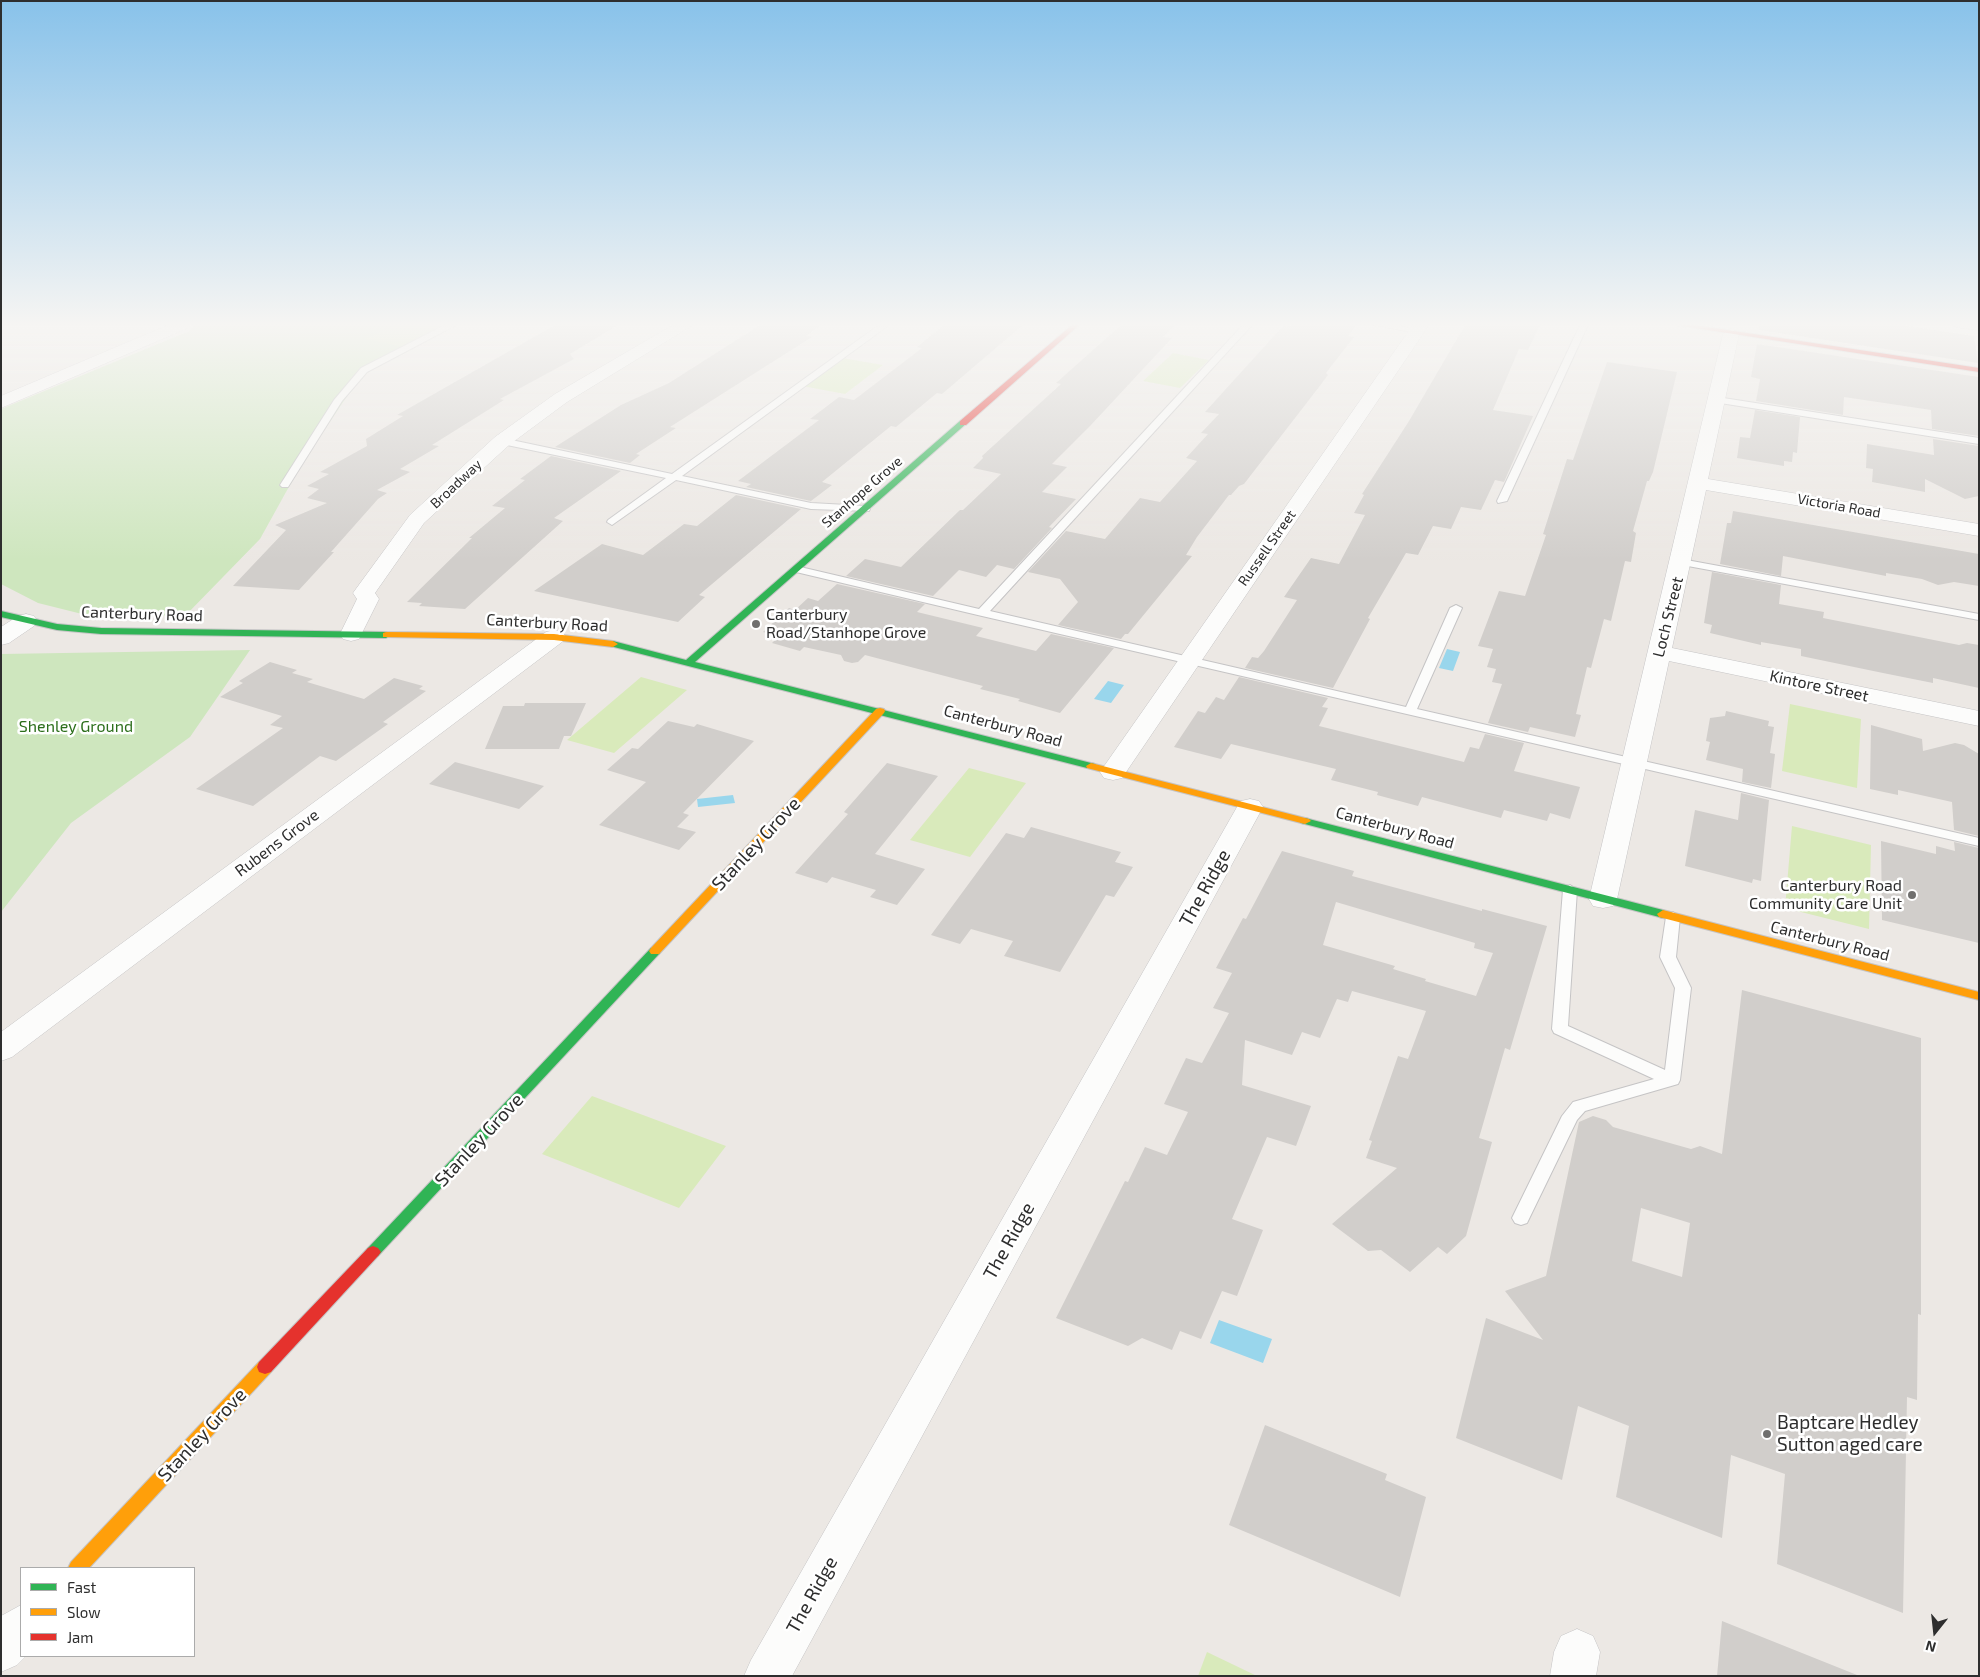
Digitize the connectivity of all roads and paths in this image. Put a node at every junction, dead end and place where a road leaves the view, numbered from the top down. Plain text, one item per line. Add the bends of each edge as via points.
1 (336, 403) edge
2 (554, 403) edge
3 (775, 403) edge
4 (987, 403) edge
5 (1176, 403) edge
6 (1367, 403) edge
7 (1548, 403) edge
8 (1715, 403) edge
9 (1737, 403) edge
10 (502, 440) junction
11 (1979, 441) edge
12 (674, 475) junction
13 (1699, 482) junction
14 (285, 485) dead end
15 (1502, 501) dead end
16 (866, 509) junction
17 (612, 522) dead end
18 (1979, 530) edge
19 (1681, 562) junction
20 (796, 569) junction
21 (1456, 608) dead end
22 (982, 613) junction
23 (1, 614) edge
24 (1979, 618) edge
25 (26, 621) junction
26 (351, 634) junction
27 (554, 637) junction
28 (1, 638) edge
29 (1659, 652) junction
30 (690, 661) junction
31 (1189, 662) junction
32 (880, 711) junction
33 (1410, 712) junction
34 (1979, 719) edge
35 (1633, 764) junction
36 (1113, 772) junction
37 (1250, 807) junction
38 (1979, 842) edge
39 (1570, 890) junction
40 (1603, 899) junction
41 (1673, 917) junction
42 (1979, 996) edge
43 (1, 1049) edge
44 (1672, 1080) junction
45 (1521, 1218) dead end
46 (78, 1567) edge
47 (20, 1629) edge
48 (1, 1649) edge
49 (767, 1676) edge

1 - 14 lane
2 - 10 street, Broadway
3 - 12 lane
4 - 16 main road, Stanhope Grove
5 - 22 lane
6 - 31 street, Russell Street
7 - 15 lane
8 - 13 street, Loch Street
9 - 11 lane
10 - 12 lane
10 - 26 street, Broadway via 417,519 364,593 368,599
12 - 16 lane via 811,506
12 - 17 lane
13 - 18 street, Victoria Road
13 - 19 street, Loch Street
16 - 20 main road, Stanhope Grove
19 - 24 lane
19 - 29 street, Loch Street
20 - 22 lane
20 - 30 main road, Stanhope Grove
21 - 33 lane
22 - 31 lane
23 - 25 main road, Canterbury Road
25 - 26 main road, Canterbury Road via 101,631
25 - 28 street
26 - 27 main road, Canterbury Road
27 - 30 main road, Canterbury Road via 624,645
27 - 43 street, Rubens Grove
29 - 34 street, Kintore Street
29 - 35 street, Loch Street
30 - 32 main road, Canterbury Road
31 - 33 lane
31 - 36 street, Russell Street
32 - 36 main road, Canterbury Road
32 - 46 main road, Stanley Grove
33 - 35 lane
35 - 38 lane
35 - 40 street, Loch Street
36 - 37 main road, Canterbury Road
37 - 39 main road, Canterbury Road
37 - 49 street, The Ridge
39 - 40 main road, Canterbury Road
39 - 44 lane via 1560,1029
40 - 41 main road, Canterbury Road
41 - 42 main road, Canterbury Road
41 - 44 lane via 1668,956 1683,988
44 - 45 lane via 1579,1106 1570,1116
47 - 48 street

